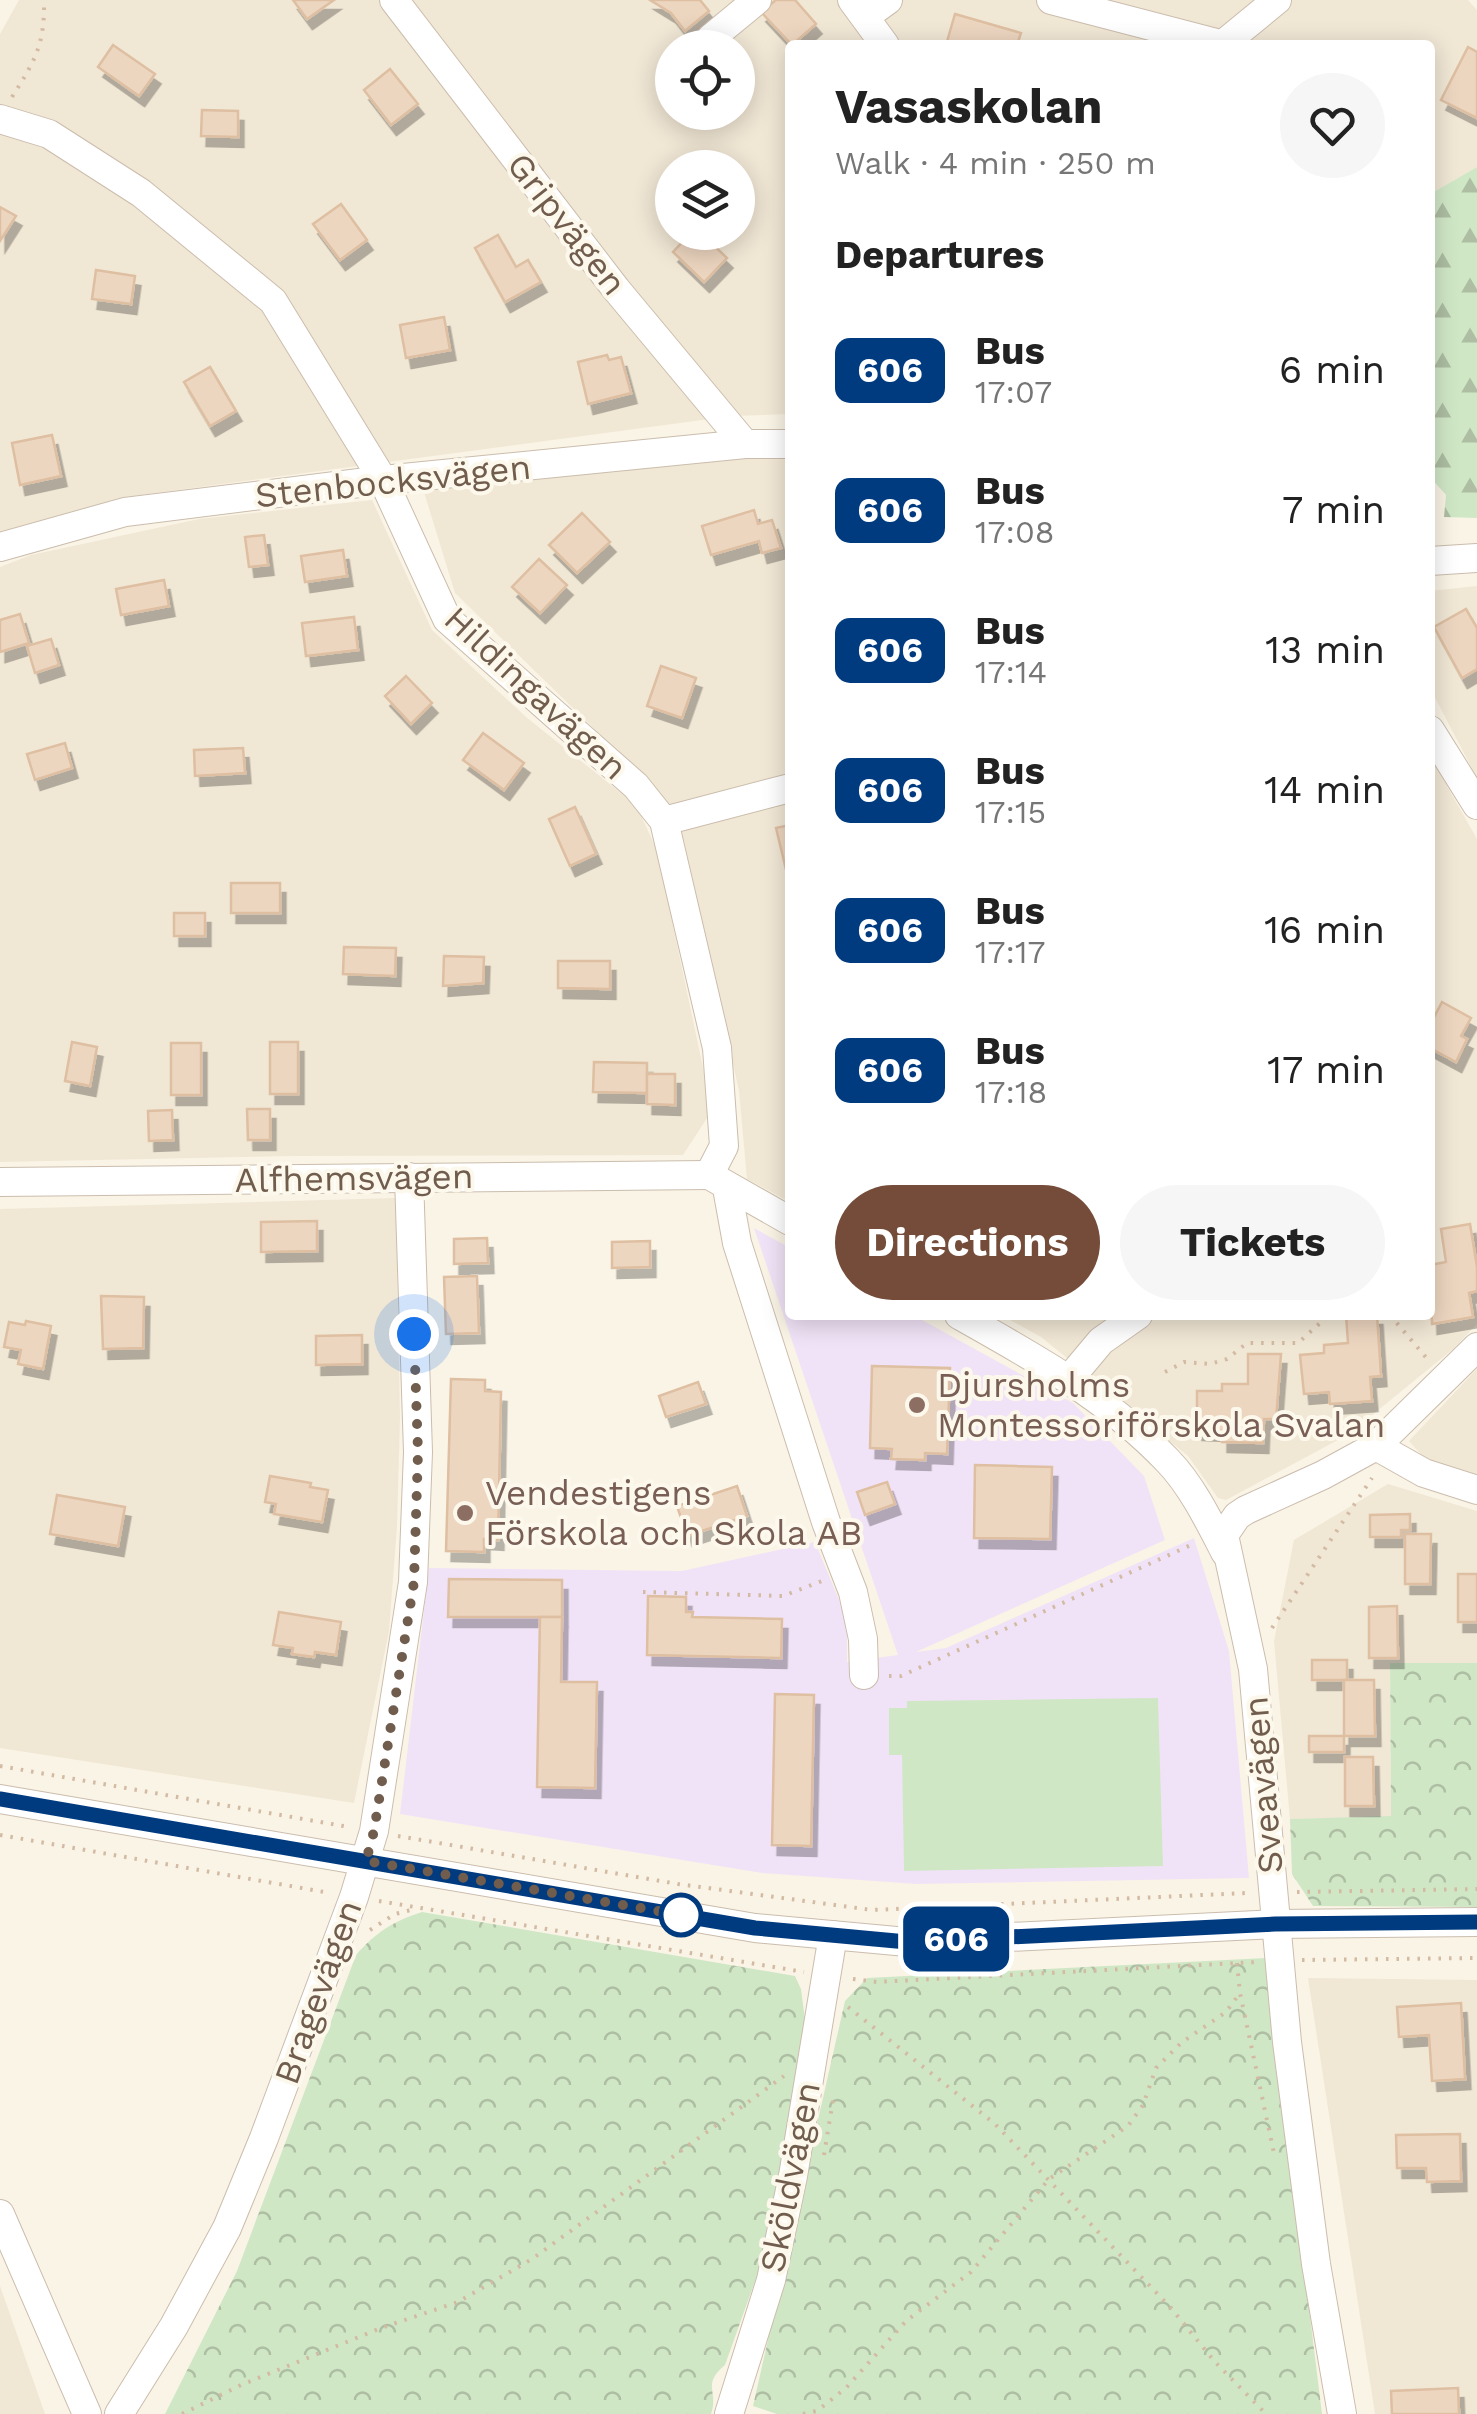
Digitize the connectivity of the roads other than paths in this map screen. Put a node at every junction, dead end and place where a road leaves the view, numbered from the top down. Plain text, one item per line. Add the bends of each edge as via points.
1 (394, 0) edge
2 (757, 0) edge
3 (1052, 0) edge
4 (1277, 0) edge
5 (869, 5) edge
6 (720, 30) edge
7 (884, 40) edge
8 (1204, 40) edge
9 (1229, 40) edge
10 (5, 110) edge
11 (745, 444) junction
12 (785, 444) edge
13 (383, 480) junction
14 (0, 547) edge
15 (1477, 558) edge
16 (1435, 561) edge
17 (1435, 738) edge
18 (785, 789) edge
19 (1477, 805) edge
20 (664, 820) junction
21 (409, 1177) junction
22 (718, 1181) junction
23 (0, 1182) edge
24 (785, 1218) edge
25 (969, 1320) edge
26 (1131, 1320) edge
27 (1477, 1347) edge
28 (1070, 1378) junction
29 (1383, 1450) junction
30 (1477, 1490) edge
31 (1221, 1543) junction
32 (864, 1675) road end
33 (0, 1800) edge
34 (366, 1861) junction
35 (1477, 1922) edge
36 (1275, 1924) junction
37 (834, 1935) junction
38 (0, 2214) edge
39 (87, 2414) edge
40 (120, 2414) edge
41 (729, 2414) edge
42 (1342, 2414) edge

1 - 11 street, Gripvägen via 616,290
2 - 6 street
3 - 8 street
4 - 9 street
5 - 7 street
10 - 13 street, Hildingavägen via 141,192 273,301
11 - 12 street, Stenbocksvägen
11 - 13 street, Stenbocksvägen
13 - 14 street, Stenbocksvägen via 125,512
13 - 20 street, Hildingavägen via 446,619 636,786
15 - 16 street
17 - 19 street
18 - 20 street
20 - 22 street, Hildingavägen via 717,1048 724,1146
21 - 22 street, Alfhemsvägen
21 - 23 street, Alfhemsvägen
21 - 34 street, Bragevägen via 418,1452 414,1582
22 - 24 street
22 - 32 street, Hildingavägen via 846,1572 863,1639
25 - 28 street
26 - 28 street via 1101,1341
27 - 29 street
28 - 31 street via 1170,1463
29 - 30 street via 1424,1473
29 - 31 street via 1237,1516
31 - 36 street, Sveavägen via 1252,1668
33 - 34 street
34 - 37 street via 755,1928
34 - 40 street, Bragevägen via 227,2228
35 - 36 street
36 - 37 street via 907,1942
36 - 42 street, Sveavägen via 1316,2264
37 - 41 street, Sköldvägen via 771,2280
38 - 39 street

